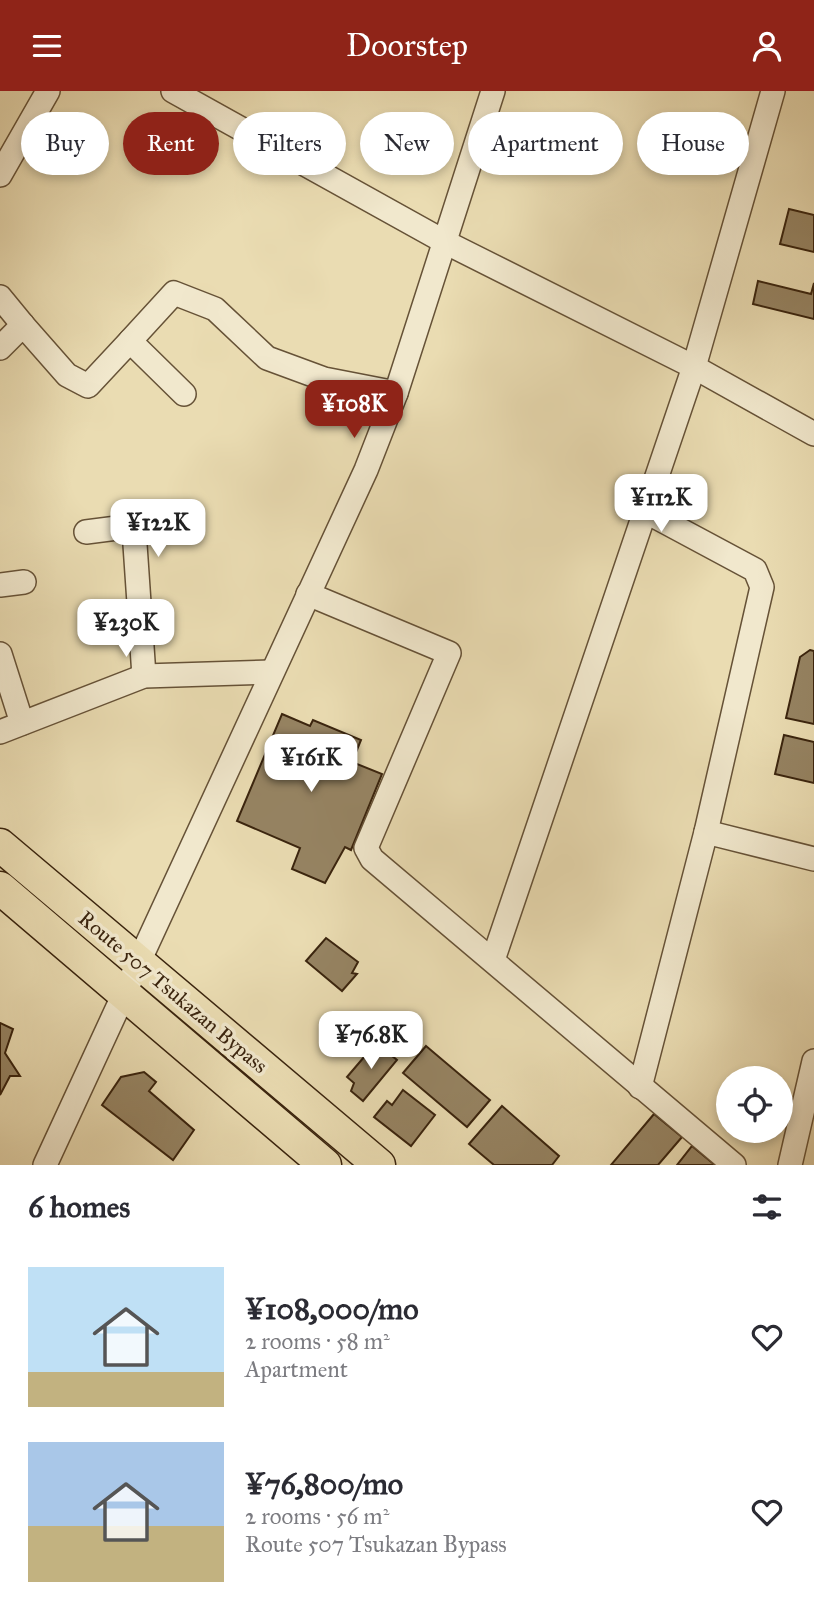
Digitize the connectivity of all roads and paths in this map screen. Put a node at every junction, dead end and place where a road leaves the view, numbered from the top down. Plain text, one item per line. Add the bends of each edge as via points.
1 (48, 91) edge
2 (173, 91) edge
3 (493, 91) edge
4 (773, 91) edge
5 (0, 175) edge
6 (445, 242) junction
7 (0, 297) edge
8 (23, 325) junction
9 (130, 341) junction
10 (0, 348) edge
11 (694, 367) junction
12 (396, 393) junction
13 (184, 394) dead end
14 (814, 435) edge
15 (645, 511) junction
16 (86, 533) dead end
17 (24, 582) dead end
18 (0, 585) edge
19 (308, 594) junction
20 (0, 654) edge
21 (271, 671) junction
22 (144, 676) junction
23 (22, 723) junction
24 (0, 732) edge
25 (706, 832) junction
26 (0, 845) edge
27 (814, 859) edge
28 (0, 888) edge
29 (493, 960) junction
30 (137, 961) junction
31 (122, 993) junction
32 (814, 1061) edge
33 (640, 1087) junction
34 (45, 1165) edge
35 (325, 1165) edge
36 (379, 1165) edge
37 (734, 1165) edge
38 (790, 1165) edge

1 - 5 street
2 - 6 street
3 - 6 street
4 - 11 street
6 - 11 street
6 - 12 street
7 - 8 street
8 - 9 street via 67,375 88,386
8 - 10 street
9 - 12 street via 174,293 215,309 267,358 324,379
9 - 13 street
11 - 14 street
11 - 15 street
12 - 19 street
15 - 25 street via 755,571 762,587
15 - 29 street
16 - 22 street via 125,527 134,530
17 - 18 street
19 - 21 street
19 - 29 street via 449,653 366,848 372,859
20 - 23 street
21 - 22 street
21 - 30 street
22 - 23 street
23 - 24 street
25 - 27 street
25 - 33 street
26 - 30 highway, Route 507 Tsukazan Bypass
28 - 31 highway, Route 507 Tsukazan Bypass
29 - 33 street
30 - 31 street
30 - 36 highway, Route 507 Tsukazan Bypass
31 - 34 street
31 - 35 highway, Route 507 Tsukazan Bypass
32 - 38 street
33 - 37 street

